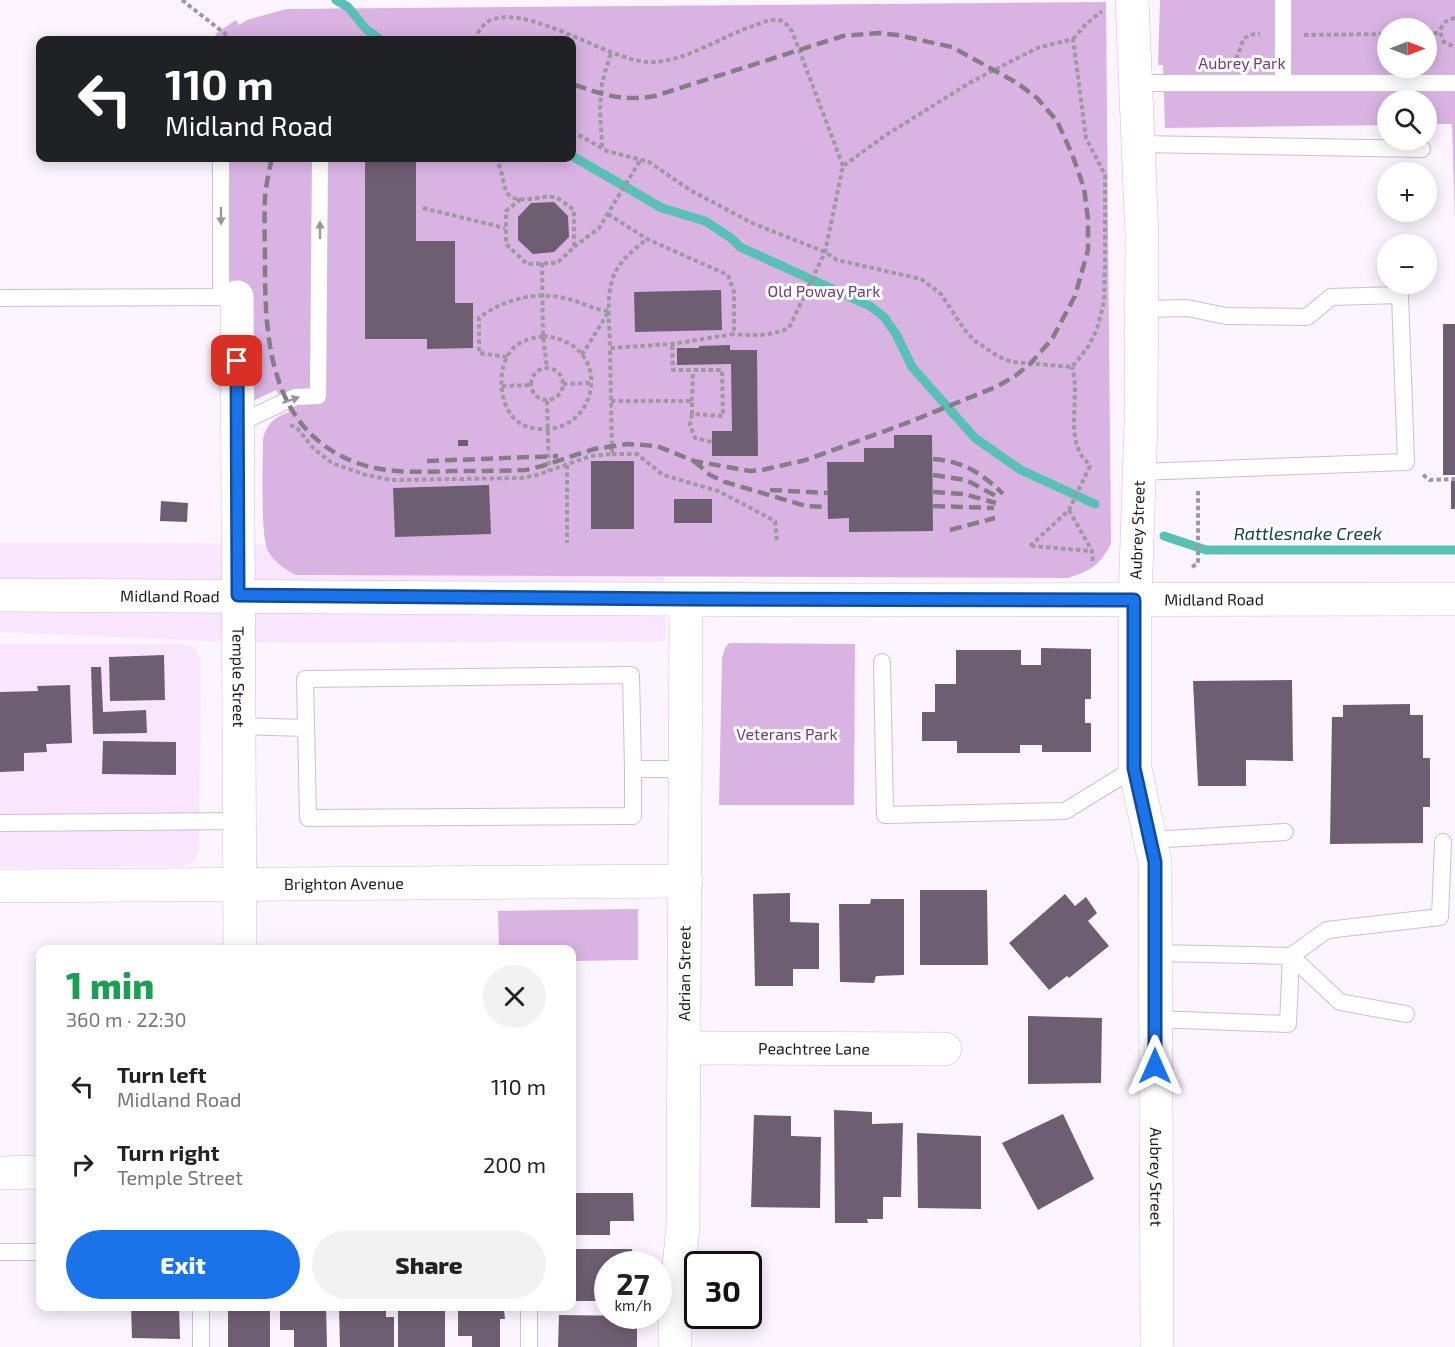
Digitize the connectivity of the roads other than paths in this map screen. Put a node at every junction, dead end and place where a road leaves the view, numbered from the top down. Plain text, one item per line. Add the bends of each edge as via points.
1 (1283, 0) edge
2 (1118, 5) edge
3 (1455, 82) edge
4 (1135, 83) junction
5 (1283, 83) junction
6 (1137, 144) junction
7 (1377, 148) edge
8 (221, 162) edge
9 (320, 162) edge
10 (229, 297) junction
11 (0, 298) edge
12 (1141, 309) junction
13 (237, 424) junction
14 (1139, 472) junction
15 (0, 595) edge
16 (238, 595) junction
17 (686, 599) junction
18 (1455, 599) edge
19 (1134, 600) junction
20 (882, 662) dead end
21 (238, 726) junction
22 (306, 728) junction
23 (1134, 768) junction
24 (633, 769) junction
25 (686, 769) junction
26 (239, 821) junction
27 (0, 823) edge
28 (1285, 832) dead end
29 (1150, 840) junction
30 (1443, 842) dead end
31 (686, 881) junction
32 (241, 885) junction
33 (0, 886) edge
34 (240, 945) edge
35 (1155, 953) junction
36 (1291, 956) junction
37 (1406, 1014) dead end
38 (1155, 1019) junction
39 (684, 1048) junction
40 (945, 1049) dead end
41 (36, 1172) edge
42 (0, 1173) edge
43 (0, 1252) edge
44 (36, 1252) edge
45 (201, 1311) edge
46 (529, 1311) edge
47 (201, 1347) edge
48 (529, 1347) edge
49 (675, 1347) edge
50 (1157, 1347) edge

1 - 5 lane
2 - 4 street, Aubrey Street
3 - 5 lane
4 - 5 lane
4 - 6 street, Aubrey Street
6 - 7 lane
6 - 12 street, Aubrey Street
8 -> 10 lane
13 -> 9 lane via 294,398 318,396
10 - 11 lane
10 - 13 street, Temple Street
12 - 14 street, Aubrey Street
12 - 14 lane via 1187,308 1226,316 1307,317 1331,297 1400,295 1406,462
13 - 16 street, Temple Street
14 - 19 street, Aubrey Street
15 - 16 street, Midland Road
16 - 17 street, Midland Road
16 - 21 street, Temple Street
17 - 19 street, Midland Road
17 - 25 street, Adrian Street
18 - 19 street, Midland Road
19 - 23 street, Aubrey Street
20 - 23 lane via 885,814 1065,811
21 - 22 lane
21 - 26 street, Temple Street
22 - 24 lane via 308,818 633,816
22 - 24 lane via 305,679 631,675
23 - 29 street, Aubrey Street
24 - 25 lane
25 - 31 street, Adrian Street
26 - 27 lane
26 - 32 street, Temple Street
28 - 29 lane
29 - 35 street, Aubrey Street via 1155,862
30 - 36 lane via 1440,917 1327,930
31 - 32 street, Brighton Avenue
31 - 39 street, Adrian Street
32 - 33 street, Brighton Avenue
32 - 34 street, Temple Street
35 - 36 lane
35 - 38 street, Aubrey Street
36 - 37 lane via 1340,1002
36 - 38 lane via 1288,1024
38 - 50 street, Aubrey Street
39 - 40 street, Peachtree Lane
39 - 49 street, Adrian Street via 683,1227
41 - 42 street
43 - 44 lane
45 - 47 lane
46 - 48 lane

